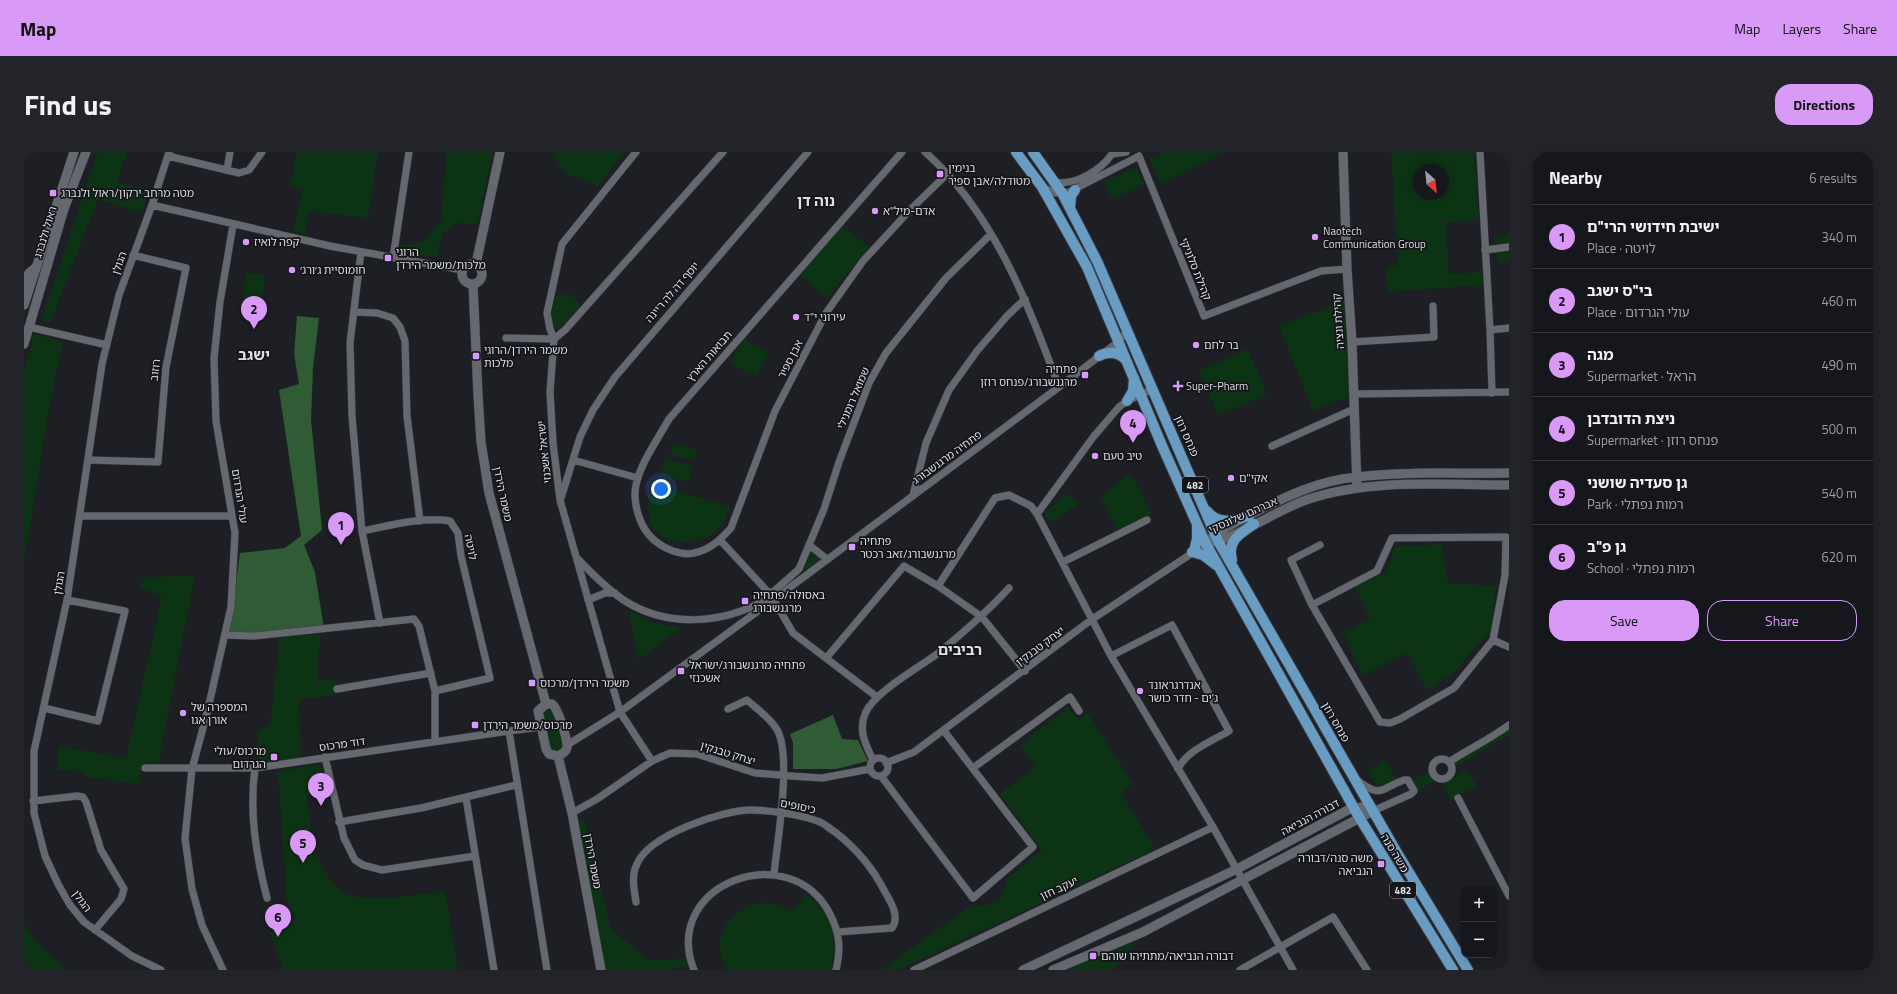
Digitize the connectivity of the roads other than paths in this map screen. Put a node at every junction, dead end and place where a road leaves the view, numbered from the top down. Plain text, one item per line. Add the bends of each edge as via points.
1 (74, 152) edge
2 (86, 152) edge
3 (230, 152) edge
4 (262, 152) edge
5 (409, 152) edge
6 (500, 152) edge
7 (636, 152) edge
8 (723, 152) edge
9 (808, 152) edge
10 (902, 152) edge
11 (925, 152) edge
12 (1016, 152) edge
13 (1033, 152) edge
14 (1126, 152) edge
15 (1343, 152) edge
16 (1480, 152) edge
17 (1111, 153) edge
18 (168, 154) edge
19 (227, 170) junction
20 (947, 174) junction
21 (1055, 182) junction
22 (1042, 186) junction
23 (1075, 190) junction
24 (1062, 193) junction
25 (152, 205) junction
26 (1070, 208) junction
27 (233, 225) junction
28 (992, 234) junction
29 (1509, 246) edge
30 (1485, 250) junction
31 (361, 252) junction
32 (133, 255) junction
33 (393, 258) junction
34 (476, 264) junction
35 (36, 268) junction
36 (1347, 269) junction
37 (462, 270) junction
38 (473, 284) junction
39 (24, 285) edge
40 (1025, 299) junction
41 (24, 305) edge
42 (1433, 306) dead end
43 (354, 312) junction
44 (27, 324) edge
45 (1509, 328) edge
46 (1490, 330) junction
47 (1127, 331) junction
48 (506, 338) dead end
49 (554, 340) junction
50 (1118, 342) junction
51 (1352, 342) junction
52 (24, 344) edge
53 (107, 346) junction
54 (1099, 356) junction
55 (1126, 360) junction
56 (1134, 378) junction
57 (1059, 388) junction
58 (1153, 389) junction
59 (1509, 392) edge
60 (1492, 393) junction
61 (1141, 394) junction
62 (1354, 394) junction
63 (1127, 401) junction
64 (1354, 409) junction
65 (1272, 446) dead end
66 (88, 460) junction
67 (573, 460) junction
68 (919, 473) junction
69 (1509, 473) edge
70 (1356, 476) junction
71 (638, 478) junction
72 (928, 484) junction
73 (1509, 485) edge
74 (1357, 488) junction
75 (912, 496) junction
76 (560, 500) junction
77 (1203, 506) junction
78 (1037, 514) junction
79 (80, 516) junction
80 (232, 516) junction
81 (1195, 518) junction
82 (1147, 520) dead end
83 (1251, 520) junction
84 (420, 521) junction
85 (362, 531) junction
86 (1217, 537) junction
87 (720, 540) junction
88 (1206, 544) junction
89 (809, 545) junction
90 (1320, 546) dead end
91 (1193, 552) junction
92 (576, 558) junction
93 (827, 559) junction
94 (1063, 562) junction
95 (1221, 570) junction
96 (1237, 576) junction
97 (938, 586) junction
98 (1009, 588) dead end
99 (615, 593) junction
100 (771, 598) junction
101 (67, 600) junction
102 (588, 600) junction
103 (1312, 605) junction
104 (982, 617) junction
105 (1091, 620) junction
106 (380, 623) junction
107 (224, 635) junction
108 (1493, 640) junction
109 (1509, 647) edge
110 (1111, 656) junction
111 (827, 657) junction
112 (1025, 672) junction
113 (431, 673) junction
114 (337, 689) dead end
115 (435, 691) junction
116 (877, 697) junction
117 (546, 704) junction
118 (44, 708) junction
119 (728, 709) dead end
120 (1079, 711) dead end
121 (620, 712) junction
122 (1509, 724) edge
123 (542, 727) junction
124 (509, 730) junction
125 (944, 731) junction
126 (435, 741) junction
127 (567, 745) junction
128 (558, 756) junction
129 (325, 757) junction
130 (873, 760) junction
131 (652, 761) junction
132 (1449, 762) dead end
133 (886, 763) junction
134 (145, 768) dead end
135 (255, 768) junction
136 (973, 768) junction
137 (192, 769) junction
138 (870, 769) junction
139 (1178, 770) junction
140 (783, 775) junction
141 (881, 776) junction
142 (1354, 777) junction
143 (516, 785) junction
144 (466, 798) junction
145 (1458, 798) dead end
146 (34, 801) junction
147 (1350, 806) junction
148 (1373, 811) junction
149 (781, 812) junction
150 (572, 813) junction
151 (1356, 819) junction
152 (339, 822) junction
153 (1213, 827) junction
154 (475, 856) junction
155 (1237, 869) junction
156 (774, 874) junction
157 (1243, 880) junction
158 (1509, 896) edge
159 (267, 898) dead end
160 (636, 902) dead end
161 (96, 930) junction
162 (838, 932) junction
163 (1280, 947) junction
164 (1046, 959) junction
165 (1065, 967) edge
166 (161, 970) edge
167 (223, 970) edge
168 (494, 970) edge
169 (547, 970) edge
170 (601, 970) edge
171 (694, 970) edge
172 (836, 970) edge
173 (914, 970) edge
174 (1023, 970) edge
175 (1052, 970) edge
176 (1240, 970) edge
177 (1293, 970) edge
178 (1367, 970) edge
179 (1453, 970) edge
180 (1468, 970) edge

1 - 35 street, ראול ולנברג
2 - 44 street, ראול ולנברג via 64,209
3 - 19 street
4 - 19 street via 249,170 239,173
5 - 33 street
6 - 34 street
7 - 49 street, ישראל אשכנזי via 562,244 547,313
8 - 49 street
9 - 67 street, יוסף דה לה ריינה via 615,377 593,410 580,437
10 - 71 street, תבואות הארץ via 669,418
11 - 20 street
12 - 22 main road, 482
13 - 21 main road, פנחס רוזן / 482
14 - 17 street
15 - 36 street, קהילת ונציה
16 - 30 street
17 - 21 street via 1100,167 1077,179 1065,183
18 - 19 street
18 - 25 street, הגולן
20 - 28 street
20 - 87 street, אבן ספיר via 864,261 826,313 775,411 731,528
21 - 24 main road, פנחס רוזן / 482
22 - 24 street
22 - 50 main road, 482 via 1087,267
23 - 24 street
23 - 26 main road via 1071,196
23 - 36 street, קהילת סלוניקי via 1139,156 1204,316 1321,271
24 - 26 main road, פנחס רוזן / 482
25 - 27 street
25 - 32 street, הגולן
26 - 47 main road, פנחס רוזן / 482
27 - 31 street
27 - 80 street, עולי הגרדום via 214,358 216,421
28 - 40 street
28 - 89 street, שמואל רומנילי via 946,278 886,353 869,383
29 - 30 street
30 - 46 street
31 - 33 street
31 - 43 street
32 - 53 street, הגולן via 119,295
32 - 66 street, רוזוב via 186,268 166,367 158,462
33 - 37 street
34 - 37 street via 470,264
34 - 38 street via 482,275 479,281
35 - 39 street via 29,273
35 - 41 street, ראול ולנברג
36 - 51 street, קהילת ונציה
37 - 38 street via 464,280
38 - 117 street, משמר הירדן via 481,442 489,493
40 - 57 street
40 - 68 street via 976,352 949,390 926,443
42 - 51 street via 1434,337
43 - 84 street via 378,313 393,318 400,327 404,341 407,416
43 - 85 street via 350,342 352,416
44 - 52 street, ראול ולנברג
44 - 53 street
45 - 46 street
46 - 60 street
47 - 50 street, פתחיה מרגנשבורג
47 - 58 main road, פנחס רוזן / 482
48 - 49 street
49 - 76 street, ישראל אשכנזי via 550,392
50 - 54 street, פתחיה מרגנשבורג
50 - 55 main road, 482
51 - 62 street, קהילת ונציה
53 - 66 street, הגולן
54 - 55 main road via 1113,353 1121,355
54 - 57 street, פתחיה מרגנשבורג
55 - 56 main road, 482
56 - 61 main road, 482
56 - 63 main road
57 - 72 street, פתחיה מרגנשבורג
58 - 61 street
58 - 77 main road, פנחס רוזן / 482
59 - 60 street
60 - 62 street
61 - 63 street
61 - 81 main road, 482
62 - 64 street, קהילת ונציה
63 - 78 street via 1094,436
64 - 65 street
64 - 70 street, קהילת ונציה
66 - 79 street, הגולן
67 - 71 street
67 - 76 street, יוסף דה לה ריינה
68 - 72 street
68 - 75 street
69 - 70 street, אברהם שלונסקי
70 - 74 street, קהילת ונציה
70 - 83 street, אברהם שלונסקי via 1306,489 1278,500
71 - 87 street, תבואות הארץ via 635,496 638,512 652,540 681,553 707,549
72 - 75 street, פתחיה מרגנשבורג
73 - 74 street, אברהם שלונסקי via 1400,485
74 - 83 street, אברהם שלונסקי via 1306,500
75 - 93 street, פתחיה מרגנשבורג
76 - 92 street, ישראל אשכנזי
77 - 83 main road via 1219,520
77 - 86 main road, פנחס רוזן / 482
78 - 94 street
78 - 97 street via 1030,506 1009,496 996,498
79 - 80 street
79 - 101 street, הגולן
80 - 107 street, עולי הגרדום via 235,549 231,607
81 - 88 main road, 482
81 - 91 main road via 1197,540
82 - 94 street
83 - 86 street, אברהם שלונסקי
83 - 96 main road via 1231,544 1230,553
84 - 85 street, לויטה
84 - 115 street, לויטה via 450,521 458,533 461,556 490,678
85 - 106 street
86 - 88 street, אברהם שלונסקי
86 - 96 main road, פנחס רוזן / 482
87 - 100 street
88 - 91 street, יצחק טבנקין
88 - 95 main road, 482
89 - 93 street
89 - 100 street, שמואל רומנילי via 799,569
90 - 103 street via 1291,560
91 - 95 main road via 1207,558
91 - 105 street, יצחק טבנקין
92 - 99 street
92 - 102 street, ישראל אשכנזי
93 - 100 street, פתחיה מרגנשבורג
94 - 105 street
95 - 147 main road, 482
96 - 142 main road, פנחס רוזן / 482
97 - 104 street
97 - 111 street via 904,566
98 - 104 street
99 - 100 street via 645,611 668,618 695,621 752,608
99 - 102 street via 605,593
100 - 111 street via 793,633
100 - 121 street, פתחיה מרגנשבורג
101 - 118 street, הגולן
101 - 118 street via 125,611 98,721
102 - 121 street, ישראל אשכנזי
103 - 108 street via 1380,722 1400,719 1454,688
103 - 108 street via 1377,571 1392,538 1506,536 1505,575
104 - 112 street
104 - 116 street
105 - 110 street
105 - 112 street, יצחק טבנקין
106 - 107 street via 254,636
106 - 113 street via 414,619 419,626
107 - 137 street, עולי הגרדום
108 - 109 street
110 - 139 street
110 - 139 street via 1172,625 1229,731 1189,755
111 - 116 street
112 - 125 street, יצחק טבנקין
113 - 114 street
113 - 115 street
115 - 126 street
116 - 130 street via 865,714 862,736
117 - 123 street via 538,711
117 - 127 street via 552,704 558,710
118 - 146 street, הגולן via 34,751
119 - 140 street via 747,700 777,728 783,744
120 - 136 street via 1070,697
121 - 127 street, פתחיה מרגנשבורג
121 - 131 street, ישראל אשכנזי
122 - 132 street
123 - 124 street, דוד מרכוס
123 - 128 street via 546,749 549,754
124 - 126 street, דוד מרכוס
124 - 143 street
125 - 133 street, יצחק טבנקין via 914,752
125 - 136 street
126 - 129 street, דוד מרכוס
127 - 128 street via 564,753
128 - 150 street, משמר הירדן
129 - 135 street, דוד מרכוס
129 - 152 street
130 - 133 street via 879,758
130 - 138 street
131 - 140 street, יצחק טבנקין via 670,753 697,754 755,773
131 - 150 street, יצחק טבנקין
133 - 141 street via 887,771
134 - 137 street, דוד מרכוס
135 - 137 street, דוד מרכוס
135 - 159 street via 253,818 257,858
136 - 141 street via 1033,847 973,898
137 - 167 street, עולי הגרדום via 185,838 188,864 202,925
138 - 140 street, יצחק טבנקין via 822,778
138 - 141 street via 875,776
139 - 153 street
140 - 149 street
142 - 148 main road, פנחס רוזן / 482
142 - 148 street via 1372,791 1379,791 1404,780 1408,780 1413,787 1414,791 1411,794
143 - 144 street
143 - 169 street
144 - 152 street
144 - 154 street
145 - 158 street
146 - 161 street, הגולן via 34,813 51,871 70,905 84,922
146 - 161 street via 77,796 86,802 100,850 124,889 121,899
147 - 148 street, דבורה הנביאה
147 - 151 main road, משה סנה / 482
147 - 155 street, דבורה הנביאה
148 - 151 street
148 - 180 main road, משה סנה / 482
149 - 156 street
149 - 160 street, כיסופים via 750,810 715,817 660,838 645,850 637,863 633,876
149 - 162 street, כיסופים via 820,822 853,846 876,874 889,898 896,917 896,924 892,928
150 - 170 street, משמר הירדן
151 - 157 street
151 - 179 main road, משה סנה / 482 via 1367,829
152 - 154 street via 355,860 372,868 382,870
153 - 155 street
153 - 173 street, יעקב חזן
154 - 168 street
155 - 157 street
155 - 164 street, דבורה הנביאה
156 - 162 street via 801,883 823,902
156 - 171 street via 738,878 717,888 704,901 696,912 688,934 689,957
157 - 163 street
157 - 165 street via 1143,932
161 - 166 street, הגולן via 132,956
162 - 172 street via 840,955
163 - 176 street
163 - 177 street
163 - 178 street via 1333,917
164 - 174 street, דבורה הנביאה
164 - 175 street
165 - 175 street

